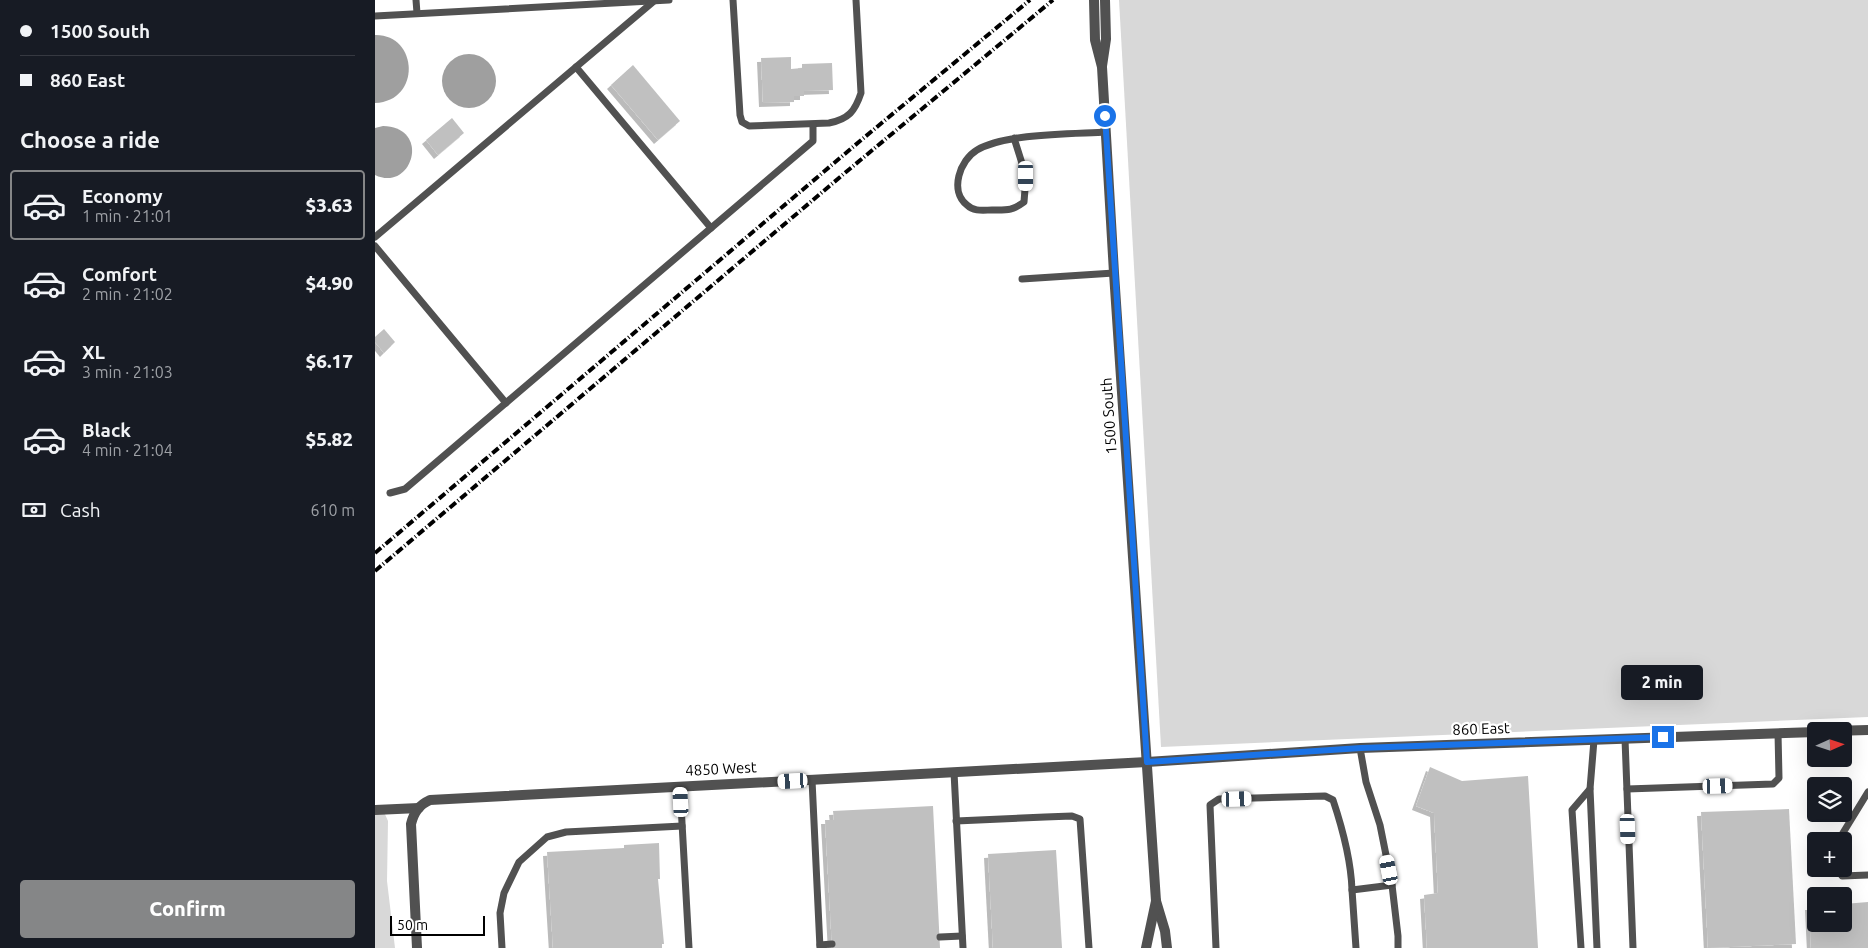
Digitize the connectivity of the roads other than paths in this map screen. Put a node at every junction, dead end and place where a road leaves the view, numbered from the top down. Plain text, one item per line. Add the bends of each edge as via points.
1 (416, 0) edge
2 (669, 0) edge
3 (733, 0) edge
4 (856, 0) edge
5 (1094, 0) edge
6 (1105, 0) edge
7 (654, 1) edge
8 (583, 2) edge
9 (417, 13) junction
10 (375, 16) edge
11 (575, 67) junction
12 (1102, 67) junction
13 (813, 125) junction
14 (1106, 132) junction
15 (1014, 138) junction
16 (711, 228) junction
17 (375, 237) edge
18 (375, 246) edge
19 (1114, 273) junction
20 (1022, 279) dead end
21 (506, 403) junction
22 (390, 493) dead end
23 (1853, 730) edge
24 (1868, 730) edge
25 (1807, 732) edge
26 (1778, 733) junction
27 (1625, 739) junction
28 (1593, 740) junction
29 (1361, 748) junction
30 (1147, 762) junction
31 (954, 772) junction
32 (812, 780) junction
33 (680, 786) junction
34 (1590, 789) junction
35 (1627, 789) junction
36 (1868, 792) edge
37 (419, 808) junction
38 (375, 810) edge
39 (956, 821) junction
40 (682, 826) junction
41 (1844, 832) edge
42 (1868, 875) edge
43 (1852, 876) edge
44 (1392, 885) junction
45 (1352, 890) junction
46 (1157, 901) junction
47 (962, 936) junction
48 (940, 937) dead end
49 (832, 944) dead end
50 (820, 946) edge
51 (417, 948) edge
52 (502, 948) edge
53 (689, 948) edge
54 (963, 948) edge
55 (1089, 948) edge
56 (1146, 948) edge
57 (1167, 948) edge
58 (1216, 948) edge
59 (1356, 948) edge
60 (1398, 948) edge
61 (1581, 948) edge
62 (1597, 948) edge
63 (1633, 948) edge

1 - 9 lane
2 - 7 lane
3 - 13 lane via 742,122 749,126
4 - 13 lane via 861,93 850,114 841,120
5 - 12 street, 1500 South via 1095,40
6 - 12 street, 1500 South via 1106,39
7 - 8 lane
7 - 11 lane
8 - 9 lane
9 - 10 lane
11 - 16 lane
11 - 17 lane
12 - 14 street, 1500 South
13 - 16 lane via 813,141
14 - 15 lane
14 - 19 street, 1500 South
15 - 15 lane via 977,150 967,159 960,170 958,187 967,206 977,210 1013,210 1024,202 1026,176
16 - 21 lane
18 - 21 lane
19 - 20 lane
19 - 30 street, 1500 South
21 - 22 lane via 405,489
23 - 24 street
25 - 26 street, 860 East
26 - 27 street, 860 East
26 - 35 lane via 1779,778 1773,784
27 - 28 street, 860 East
27 - 35 lane
28 - 29 street, 860 East
28 - 34 lane
29 - 30 street, 860 East
29 - 44 lane via 1366,782 1380,825
30 - 31 street, 4850 West
30 - 46 street, 1500 South
31 - 32 street, 4850 West
31 - 39 lane
32 - 33 street, 4850 West
32 - 50 lane
33 - 37 street, 4850 West via 437,799
33 - 40 lane
34 - 61 lane via 1572,810
34 - 62 lane
35 - 63 lane
36 - 41 lane
37 - 38 street, 4850 West
37 - 51 street via 412,818 411,830
39 - 47 lane
39 - 55 lane via 1045,816 1080,819
40 - 52 lane via 566,832 547,837 519,862 504,893 500,913
40 - 53 lane
42 - 43 lane
44 - 45 lane
44 - 60 lane
45 - 58 lane via 1344,831 1333,800 1325,796 1219,799 1210,806
45 - 59 lane
46 - 56 street
46 - 57 street
47 - 48 lane
47 - 54 lane
49 - 50 lane

